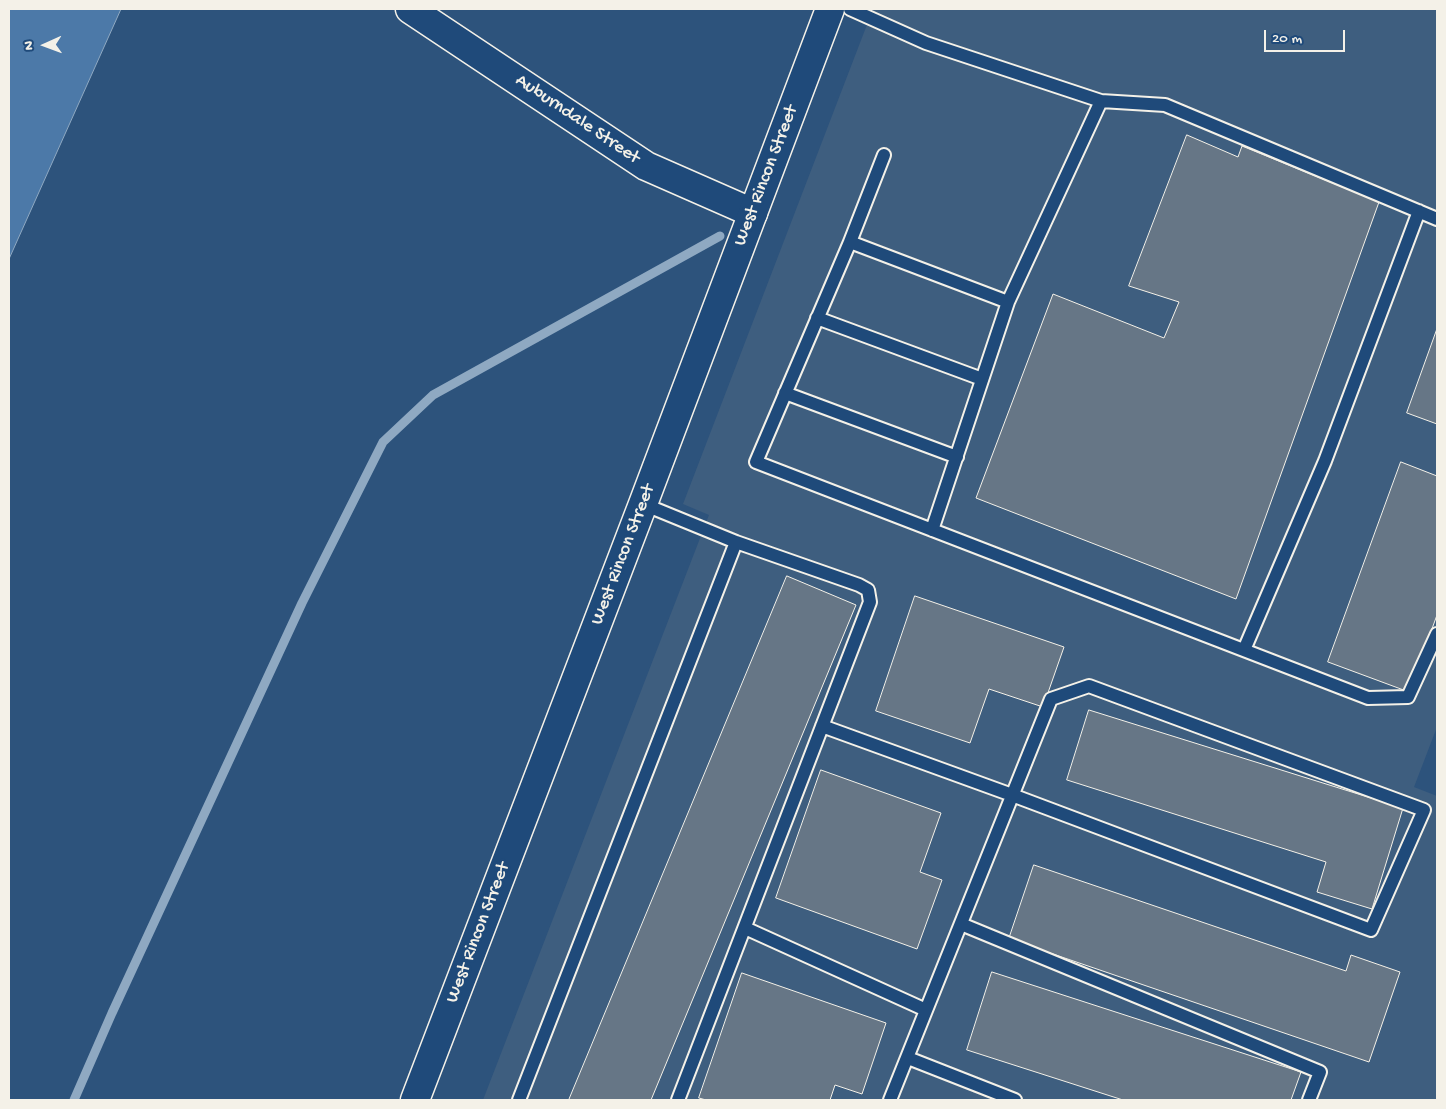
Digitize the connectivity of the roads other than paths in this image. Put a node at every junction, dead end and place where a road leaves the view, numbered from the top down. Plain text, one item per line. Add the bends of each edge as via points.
1 (410, 9) edge
2 (830, 9) edge
3 (850, 9) edge
4 (1101, 101) junction
5 (884, 155) dead end
6 (1418, 211) junction
7 (753, 214) junction
8 (1437, 219) edge
9 (850, 242) junction
10 (1008, 302) junction
11 (817, 318) junction
12 (982, 379) junction
13 (785, 393) junction
14 (957, 458) junction
15 (644, 504) junction
16 (932, 530) junction
17 (736, 542) junction
18 (1437, 634) edge
19 (1244, 650) junction
20 (822, 726) junction
21 (1012, 795) junction
22 (961, 924) junction
23 (745, 928) junction
24 (926, 1010) junction
25 (908, 1058) junction
26 (415, 1100) edge
27 (519, 1100) edge
28 (678, 1100) edge
29 (890, 1100) edge
30 (1015, 1100) edge
31 (1309, 1100) edge

1 - 7 main road, Auburndale Street via 646,166
2 - 7 main road, West Rincon Street
3 - 4 lane via 926,43
4 - 6 lane via 1165,105
4 - 10 lane
5 - 9 lane
6 - 8 lane
6 - 19 lane via 1325,460
7 - 15 main road, West Rincon Street
9 - 10 lane
9 - 11 lane
10 - 12 lane
11 - 12 lane
11 - 13 lane
12 - 14 lane
13 - 14 lane
13 - 16 lane via 756,462
14 - 16 lane
15 - 17 lane
15 - 26 main road, West Rincon Street
16 - 19 lane
17 - 20 lane via 868,590 870,602
17 - 27 lane
18 - 19 lane via 1408,697 1368,698
20 - 21 lane
20 - 23 lane
21 - 21 lane via 1051,699 1089,686 1424,810 1372,930
21 - 22 lane
22 - 24 lane
22 - 31 lane via 1320,1072
23 - 24 lane
23 - 28 lane
24 - 25 lane
25 - 29 lane
25 - 30 lane

